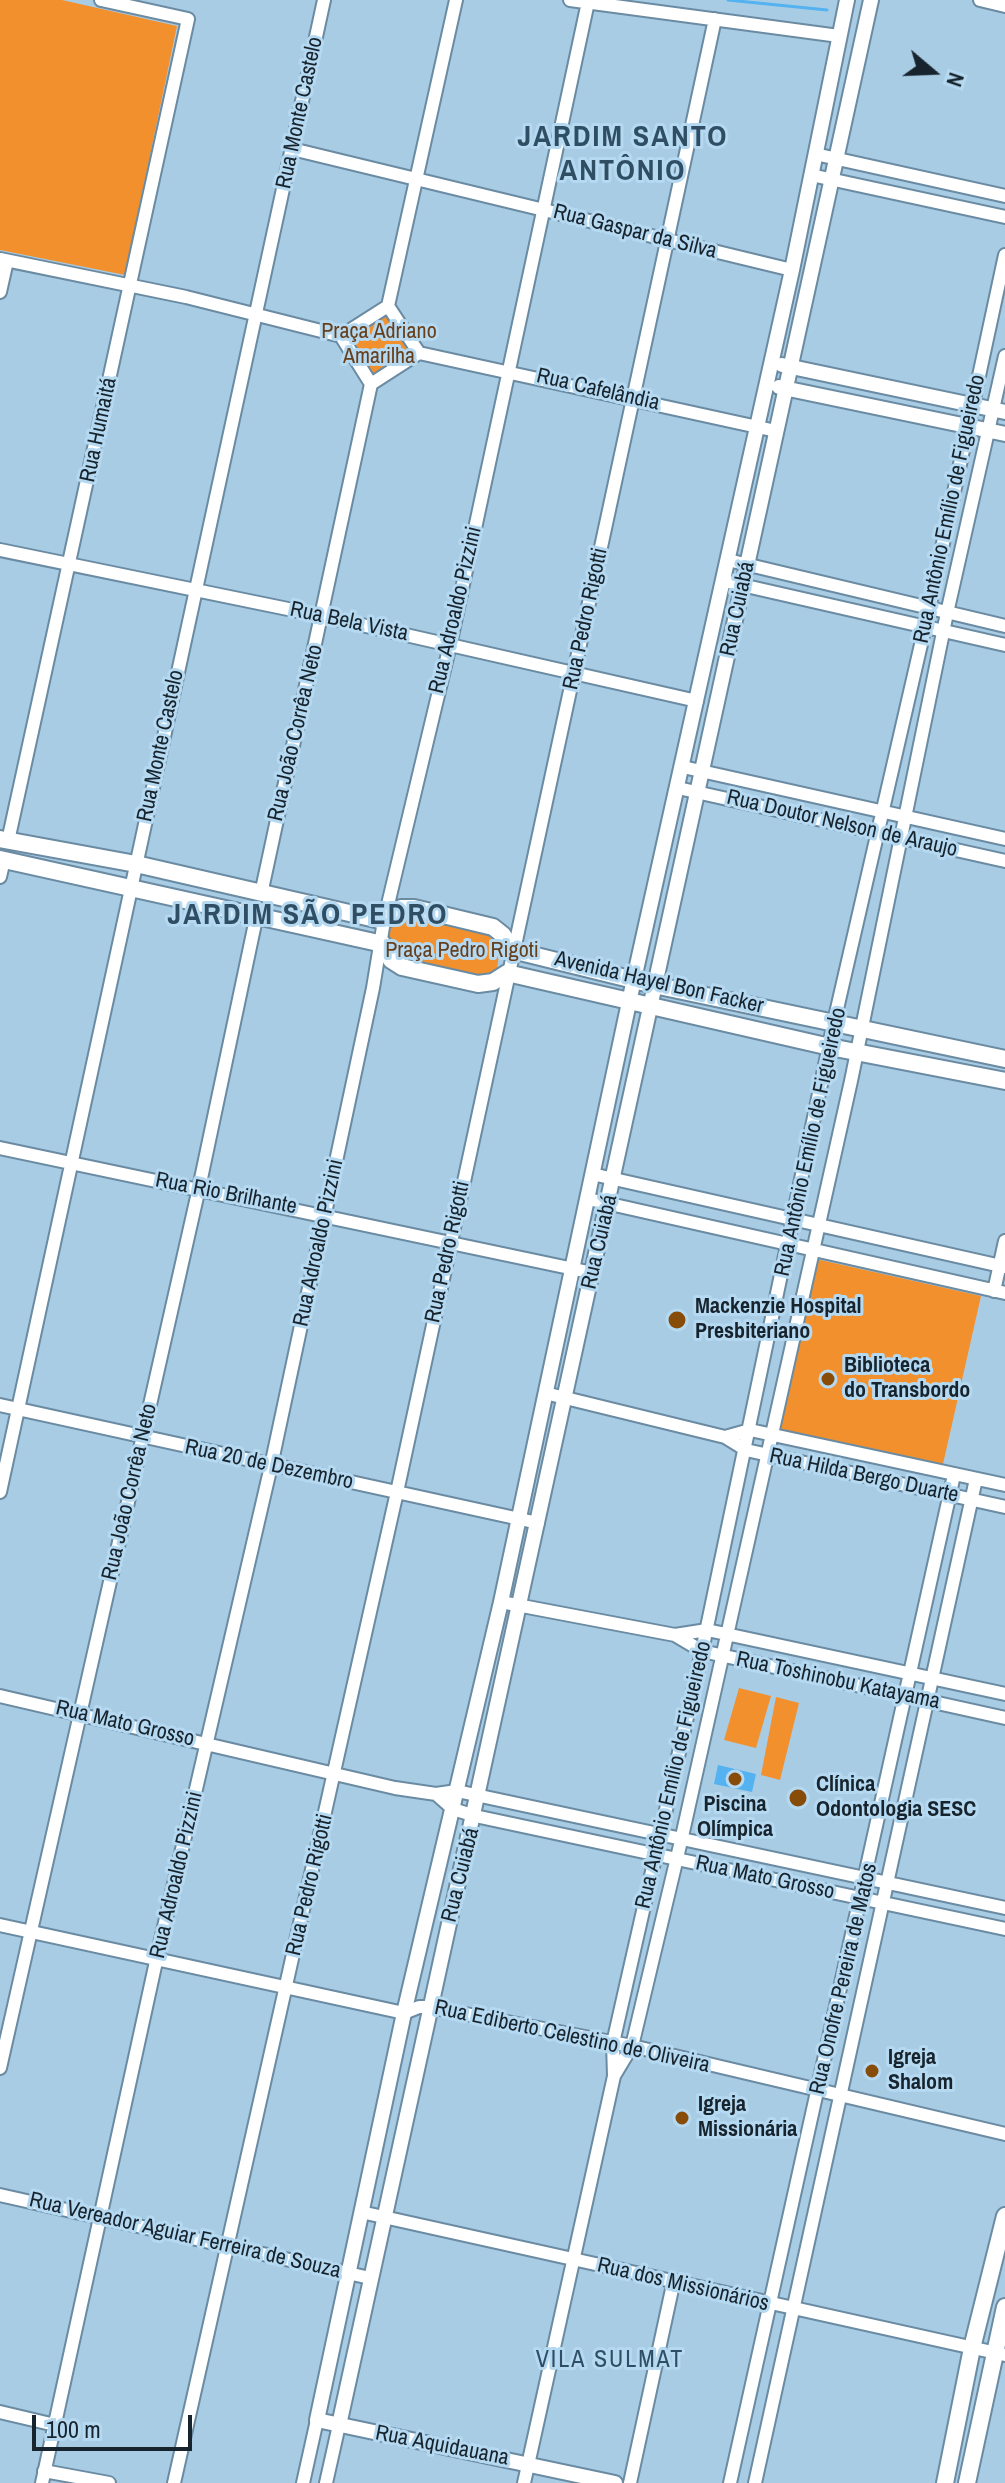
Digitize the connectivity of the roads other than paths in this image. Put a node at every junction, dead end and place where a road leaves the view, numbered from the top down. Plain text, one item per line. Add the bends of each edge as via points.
1 (103, 0) edge
2 (324, 0) edge
3 (456, 0) edge
4 (570, 0) edge
5 (847, 0) edge
6 (871, 0) edge
7 (980, 0) edge
8 (588, 2) edge
9 (1005, 6) edge
10 (715, 19) junction
11 (839, 36) junction
12 (292, 149) junction
13 (815, 154) junction
14 (837, 159) junction
15 (811, 175) junction
16 (832, 179) junction
17 (419, 180) junction
18 (1005, 196) edge
19 (544, 210) junction
20 (1005, 217) edge
21 (668, 240) junction
22 (1005, 255) edge
23 (4, 260) edge
24 (792, 270) junction
25 (131, 286) junction
26 (0, 292) edge
27 (388, 306) junction
28 (257, 313) junction
29 (341, 336) junction
30 (419, 353) junction
31 (1005, 356) edge
32 (771, 363) junction
33 (790, 367) junction
34 (508, 370) junction
35 (371, 384) junction
36 (767, 385) junction
37 (786, 388) junction
38 (634, 398) junction
39 (971, 406) junction
40 (999, 411) edge
41 (757, 427) junction
42 (967, 427) junction
43 (776, 431) junction
44 (989, 431) junction
45 (1005, 434) edge
46 (0, 550) edge
47 (728, 560) junction
48 (69, 565) junction
49 (748, 565) junction
50 (724, 581) junction
51 (743, 585) junction
52 (194, 590) junction
53 (929, 611) junction
54 (947, 613) junction
55 (322, 616) junction
56 (1005, 626) edge
57 (925, 627) junction
58 (944, 630) junction
59 (450, 645) junction
60 (1005, 645) edge
61 (574, 673) junction
62 (697, 701) junction
63 (683, 767) junction
64 (703, 771) junction
65 (678, 788) junction
66 (699, 792) junction
67 (885, 811) junction
68 (905, 815) junction
69 (880, 832) junction
70 (901, 836) junction
71 (1005, 839) edge
72 (4, 840) edge
73 (2, 859) edge
74 (1005, 861) edge
75 (136, 864) junction
76 (0, 877) edge
77 (130, 889) junction
78 (261, 894) junction
79 (257, 914) junction
80 (384, 921) junction
81 (383, 944) junction
82 (512, 950) junction
83 (507, 973) junction
84 (634, 979) junction
85 (654, 985) junction
86 (630, 998) junction
87 (649, 1003) junction
88 (834, 1022) junction
89 (860, 1027) junction
90 (830, 1047) junction
91 (855, 1052) junction
92 (1005, 1059) edge
93 (1005, 1081) edge
94 (603, 1123) junction
95 (623, 1128) junction
96 (0, 1148) edge
97 (73, 1164) junction
98 (592, 1174) junction
99 (614, 1179) junction
100 (199, 1188) junction
101 (588, 1199) junction
102 (609, 1204) junction
103 (326, 1214) junction
104 (794, 1220) junction
105 (818, 1225) junction
106 (1005, 1241) edge
107 (451, 1242) junction
108 (790, 1245) junction
109 (813, 1251) junction
110 (1002, 1267) edge
111 (572, 1268) junction
112 (593, 1273) junction
113 (1000, 1292) edge
114 (545, 1393) junction
115 (566, 1398) junction
116 (0, 1405) edge
117 (19, 1409) junction
118 (750, 1430) junction
119 (770, 1434) junction
120 (142, 1437) junction
121 (725, 1437) junction
122 (746, 1450) junction
123 (765, 1454) junction
124 (271, 1466) junction
125 (954, 1475) junction
126 (976, 1479) junction
127 (1005, 1485) edge
128 (0, 1492) edge
129 (397, 1492) junction
130 (949, 1496) junction
131 (971, 1499) junction
132 (1005, 1507) edge
133 (517, 1519) junction
134 (538, 1523) junction
135 (501, 1602) junction
136 (520, 1606) junction
137 (707, 1630) junction
138 (726, 1634) junction
139 (675, 1635) junction
140 (702, 1651) junction
141 (721, 1655) junction
142 (912, 1674) junction
143 (933, 1678) junction
144 (1005, 1694) edge
145 (0, 1696) edge
146 (907, 1696) junction
147 (928, 1701) junction
148 (80, 1713) junction
149 (1005, 1718) edge
150 (208, 1742) junction
151 (895, 1750) junction
152 (917, 1754) junction
153 (334, 1774) junction
154 (457, 1791) junction
155 (436, 1794) junction
156 (479, 1797) junction
157 (453, 1809) junction
158 (475, 1816) junction
159 (661, 1837) junction
160 (681, 1841) junction
161 (656, 1855) junction
162 (676, 1859) junction
163 (867, 1880) junction
164 (888, 1883) junction
165 (863, 1899) junction
166 (883, 1903) junction
167 (1005, 1908) edge
168 (0, 1925) edge
169 (1005, 1929) edge
170 (30, 1932) junction
171 (157, 1957) junction
172 (287, 1986) junction
173 (429, 2007) junction
174 (404, 2013) junction
175 (613, 2043) junction
176 (632, 2046) junction
177 (0, 2068) edge
178 (614, 2076) junction
179 (819, 2091) junction
180 (839, 2096) junction
181 (1004, 2135) edge
182 (0, 2195) edge
183 (361, 2212) junction
184 (101, 2216) junction
185 (1005, 2216) edge
186 (383, 2217) junction
187 (226, 2245) junction
188 (572, 2259) junction
189 (348, 2272) junction
190 (370, 2278) junction
191 (674, 2280) junction
192 (770, 2305) junction
193 (1005, 2307) edge
194 (791, 2310) junction
195 (972, 2348) junction
196 (1000, 2354) edge
197 (0, 2412) edge
198 (317, 2420) junction
199 (55, 2425) junction
200 (339, 2425) junction
201 (527, 2463) junction
202 (43, 2477) edge
203 (109, 2483) edge
204 (174, 2483) edge
205 (303, 2483) edge
206 (326, 2483) edge
207 (524, 2483) edge
208 (615, 2483) edge
209 (630, 2483) edge
210 (730, 2483) edge
211 (755, 2483) edge
212 (945, 2483) edge
213 (967, 2483) edge

1 - 25 street, Rua Humaitá via 188,19
2 - 12 street, Rua Monte Castelo
3 - 17 street
4 - 8 street
5 - 11 street, Rua Cuiabá
6 - 14 street, Rua Cuiabá
7 - 9 street
8 - 10 street
8 - 19 street, Rua Adroaldo Pizzini
10 - 11 street
10 - 21 street, Rua Pedro Rigotti
11 - 13 street, Rua Cuiabá
12 - 17 street, Rua Gaspar da Silva
12 - 28 street, Rua Monte Castelo
13 - 14 street
13 - 15 street, Rua Cuiabá
14 - 16 street, Rua Cuiabá
14 - 18 street
15 - 16 street
15 - 24 street, Rua Cuiabá
16 - 20 street
16 - 33 street, Rua Cuiabá
17 - 19 street, Rua Gaspar da Silva
17 - 27 street
19 - 21 street, Rua Gaspar da Silva
19 - 34 street, Rua Adroaldo Pizzini
21 - 24 street, Rua Gaspar da Silva
21 - 38 street, Rua Pedro Rigotti
22 - 39 street, Rua Antônio Emílio de Figueiredo
23 - 25 street
23 - 26 street
24 - 32 street, Rua Cuiabá
25 - 28 street
25 - 48 street, Rua Humaitá
27 - 29 street
27 - 30 street
28 - 29 street
28 - 52 street, Rua Monte Castelo
29 - 35 street
30 - 34 street, Rua Cafelândia
30 - 35 street
31 - 40 street, Rua Antônio Emílio de Figueiredo
32 - 33 street
32 - 36 street, Rua Cuiabá
33 - 37 street, Rua Cuiabá
33 - 39 street
34 - 38 street, Rua Cafelândia
34 - 59 street, Rua Adroaldo Pizzini
35 - 55 street, Rua João Corrêa Neto
36 - 37 street
36 - 41 street, Rua Cuiabá
37 - 42 street
37 - 43 street, Rua Cuiabá
38 - 41 street, Rua Cafelândia
38 - 61 street, Rua Pedro Rigotti
39 - 40 street
39 - 42 street, Rua Antônio Emílio de Figueiredo
40 - 44 street, Rua Antônio Emílio de Figueiredo
41 - 43 street, Rua Cafelândia
41 - 47 street, Rua Cuiabá
42 - 44 street
42 - 53 street, Rua Antônio Emílio de Figueiredo
43 - 49 street, Rua Cuiabá
44 - 45 street
44 - 54 street, Rua Antônio Emílio de Figueiredo
46 - 48 street, Rua Bela Vista
47 - 49 street
47 - 50 street, Rua Cuiabá
48 - 52 street, Rua Bela Vista
48 - 72 street, Rua Humaitá
49 - 51 street, Rua Cuiabá
49 - 53 street
50 - 51 street
50 - 62 street, Rua Cuiabá
51 - 57 street
51 - 64 street, Rua Cuiabá
52 - 55 street, Rua Bela Vista
52 - 75 street, Rua Monte Castelo
53 - 54 street
53 - 57 street, Rua Antônio Emílio de Figueiredo
54 - 56 street
54 - 58 street, Rua Antônio Emílio de Figueiredo
55 - 59 street, Rua Bela Vista
55 - 78 street, Rua João Corrêa Neto
57 - 58 street
57 - 67 street, Rua Antônio Emílio de Figueiredo
58 - 60 street
58 - 68 street, Rua Antônio Emílio de Figueiredo
59 - 61 street, Rua Bela Vista
59 - 80 street, Rua Adroaldo Pizzini
61 - 62 street, Rua Bela Vista
61 - 82 street, Rua Pedro Rigotti
62 - 63 street, Rua Cuiabá
63 - 64 street, Rua Doutor Nelson de Araujo
63 - 65 street, Rua Cuiabá
64 - 66 street, Rua Cuiabá
64 - 67 street, Rua Doutor Nelson de Araujo
65 - 66 street, Rua Doutor Nelson de Araujo
65 - 84 street, Rua Cuiabá
66 - 69 street, Rua Doutor Nelson de Araujo
66 - 85 street, Rua Cuiabá
67 - 68 street, Rua Doutor Nelson de Araujo
67 - 69 street, Rua Antônio Emílio de Figueiredo
68 - 70 street, Rua Antônio Emílio de Figueiredo
68 - 71 street, Rua Doutor Nelson de Araujo
69 - 70 street, Rua Doutor Nelson de Araujo
69 - 88 street, Rua Antônio Emílio de Figueiredo
70 - 74 street, Rua Doutor Nelson de Araujo
70 - 89 street, Rua Antônio Emílio de Figueiredo
72 - 75 main road
73 - 76 street
73 - 77 main road, Avenida Hayel Bon Facker
75 - 77 street, Rua Monte Castelo
75 - 78 main road
77 - 79 main road, Avenida Hayel Bon Facker
77 - 97 street, Rua Monte Castelo
78 - 80 main road
79 - 81 main road, Avenida Hayel Bon Facker
79 - 100 street, Rua João Corrêa Neto
80 - 81 street, Rua Adroaldo Pizzini
80 - 82 main road, Avenida Hayel Bon Facker via 401,908 414,908 493,927
81 - 83 main road, Avenida Hayel Bon Facker via 391,960 402,967 478,984
81 - 103 street, Rua Adroaldo Pizzini
82 - 83 street, Rua Pedro Rigotti
82 - 84 main road, Avenida Hayel Bon Facker
83 - 86 main road, Avenida Hayel Bon Facker
83 - 107 street, Rua Pedro Rigotti
84 - 85 main road, Avenida Hayel Bon Facker
84 - 86 street, Rua Cuiabá
85 - 87 street, Rua Cuiabá
85 - 88 main road, Avenida Hayel Bon Facker
86 - 87 main road, Avenida Hayel Bon Facker
86 - 94 street, Rua Cuiabá
87 - 90 main road, Avenida Hayel Bon Facker
87 - 95 street, Rua Cuiabá
88 - 89 main road, Avenida Hayel Bon Facker
88 - 90 street, Rua Antônio Emílio de Figueiredo
89 - 91 street, Rua Antônio Emílio de Figueiredo
89 - 92 main road, Avenida Hayel Bon Facker
90 - 91 main road, Avenida Hayel Bon Facker
90 - 104 street, Rua Antônio Emílio de Figueiredo
91 - 93 main road, Avenida Hayel Bon Facker
91 - 105 street, Rua Antônio Emílio de Figueiredo
94 - 95 street
94 - 98 street, Rua Cuiabá
95 - 99 street, Rua Cuiabá
96 - 97 street, Rua Rio Brilhante
97 - 100 street, Rua Rio Brilhante
97 - 117 street, Rua Monte Castelo
98 - 99 street
98 - 101 street, Rua Cuiabá
99 - 102 street, Rua Cuiabá
99 - 104 street
100 - 103 street, Rua Rio Brilhante
100 - 120 street, Rua João Corrêa Neto
101 - 102 street
101 - 111 street, Rua Cuiabá
102 - 108 street
102 - 112 street, Rua Cuiabá
103 - 107 street, Rua Rio Brilhante
103 - 124 street, Rua Adroaldo Pizzini
104 - 105 street
104 - 108 street, Rua Antônio Emílio de Figueiredo
105 - 109 street, Rua Antônio Emílio de Figueiredo
105 - 110 street
106 - 110 street
107 - 111 street, Rua Rio Brilhante
107 - 129 street, Rua Pedro Rigotti
108 - 109 street
108 - 118 street, Rua Antônio Emílio de Figueiredo
109 - 113 street
109 - 119 street, Rua Antônio Emílio de Figueiredo
110 - 113 street
111 - 112 street, Rua Rio Brilhante
111 - 114 street, Rua Cuiabá
112 - 115 street, Rua Cuiabá
114 - 115 street, Rua Hilda Bergo Duarte
114 - 133 street, Rua Cuiabá
115 - 121 street, Rua Hilda Bergo Duarte
115 - 134 street, Rua Cuiabá
116 - 117 street, Rua 20 de Dezembro
117 - 120 street, Rua 20 de Dezembro
117 - 128 street, Rua Monte Castelo
118 - 119 street, Rua Hilda Bergo Duarte
118 - 121 street, Rua Hilda Bergo Duarte
118 - 122 street, Rua Antônio Emílio de Figueiredo
119 - 123 street, Rua Antônio Emílio de Figueiredo
119 - 125 street, Rua Hilda Bergo Duarte
120 - 124 street, Rua 20 de Dezembro
120 - 148 street, Rua João Corrêa Neto
121 - 122 street, Rua Hilda Bergo Duarte
122 - 123 street, Rua Hilda Bergo Duarte
122 - 137 street, Rua Antônio Emílio de Figueiredo
123 - 130 street, Rua Hilda Bergo Duarte
123 - 138 street, Rua Antônio Emílio de Figueiredo
124 - 129 street, Rua 20 de Dezembro
124 - 150 street, Rua Adroaldo Pizzini
125 - 126 street, Rua Hilda Bergo Duarte
125 - 130 street, Rua Onofre Pereira de Matos
126 - 127 street, Rua Hilda Bergo Duarte
126 - 131 street, Rua Onofre Pereira de Matos
129 - 133 street, Rua 20 de Dezembro
129 - 153 street, Rua Pedro Rigotti
130 - 131 street, Rua Hilda Bergo Duarte
130 - 142 street, Rua Onofre Pereira de Matos
131 - 132 street, Rua Hilda Bergo Duarte
131 - 143 street, Rua Onofre Pereira de Matos
133 - 134 street, Rua 20 de Dezembro
133 - 135 street, Rua Cuiabá
134 - 136 street, Rua Cuiabá
135 - 136 street, Rua Toshinobu Katayama
135 - 154 street, Rua Cuiabá
136 - 139 street, Rua Toshinobu Katayama
136 - 156 street, Rua Cuiabá
137 - 138 street, Rua Toshinobu Katayama
137 - 139 street, Rua Toshinobu Katayama
137 - 140 street, Rua Antônio Emílio de Figueiredo
138 - 141 street, Rua Antônio Emílio de Figueiredo
138 - 142 street, Rua Toshinobu Katayama
139 - 140 street, Rua Toshinobu Katayama
140 - 141 street, Rua Toshinobu Katayama
140 - 159 street, Rua Antônio Emílio de Figueiredo
141 - 146 street, Rua Toshinobu Katayama
141 - 160 street, Rua Antônio Emílio de Figueiredo
142 - 143 street, Rua Toshinobu Katayama
142 - 146 street, Rua Onofre Pereira de Matos
143 - 144 street, Rua Toshinobu Katayama
143 - 147 street, Rua Onofre Pereira de Matos
145 - 148 street, Rua Mato Grosso
146 - 147 street, Rua Toshinobu Katayama
146 - 151 street, Rua Onofre Pereira de Matos
147 - 149 street, Rua Toshinobu Katayama
147 - 152 street, Rua Onofre Pereira de Matos
148 - 150 street, Rua Mato Grosso
148 - 170 street, Rua João Corrêa Neto
150 - 153 street, Rua Mato Grosso
150 - 171 street, Rua Adroaldo Pizzini
151 - 152 street
151 - 163 street, Rua Onofre Pereira de Matos
152 - 164 street, Rua Onofre Pereira de Matos
153 - 155 street, Rua Mato Grosso
153 - 172 street, Rua Pedro Rigotti
154 - 155 street, Rua Mato Grosso
154 - 156 street, Rua Mato Grosso
154 - 157 street, Rua Cuiabá
155 - 157 street, Rua Mato Grosso
156 - 158 street, Rua Cuiabá
156 - 159 street, Rua Mato Grosso
157 - 158 street, Rua Mato Grosso
157 - 174 street, Rua Cuiabá
158 - 161 street, Rua Mato Grosso
158 - 173 street, Rua Cuiabá
159 - 160 street, Rua Mato Grosso
159 - 161 street, Rua Antônio Emílio de Figueiredo
160 - 162 street, Rua Antônio Emílio de Figueiredo
160 - 163 street, Rua Mato Grosso
161 - 162 street, Rua Mato Grosso
161 - 175 street, Rua Antônio Emílio de Figueiredo
162 - 165 street, Rua Mato Grosso
162 - 176 street, Rua Antônio Emílio de Figueiredo
163 - 164 street, Rua Mato Grosso
163 - 165 street, Rua Onofre Pereira de Matos
164 - 166 street, Rua Onofre Pereira de Matos
164 - 167 street, Rua Mato Grosso
165 - 166 street, Rua Mato Grosso
165 - 179 street, Rua Onofre Pereira de Matos
166 - 169 street, Rua Mato Grosso
166 - 180 street, Rua Onofre Pereira de Matos
168 - 170 street, Rua Ediberto Celestino de Oliveira
170 - 171 street, Rua Ediberto Celestino de Oliveira
170 - 177 street, Rua João Corrêa Neto
171 - 172 street, Rua Ediberto Celestino de Oliveira
171 - 184 street, Rua Adroaldo Pizzini
172 - 174 street, Rua Ediberto Celestino de Oliveira
172 - 187 street, Rua Pedro Rigotti
173 - 174 street, Rua Ediberto Celestino de Oliveira
173 - 175 street, Rua Ediberto Celestino de Oliveira
173 - 186 street, Rua Cuiabá
174 - 183 street, Rua Cuiabá
175 - 176 street, Rua Ediberto Celestino de Oliveira
175 - 178 street, Rua Antônio Emílio de Figueiredo
176 - 178 street, Rua Antônio Emílio de Figueiredo
176 - 179 street, Rua Ediberto Celestino de Oliveira
178 - 188 street, Rua Antônio Emílio de Figueiredo
179 - 180 street, Rua Ediberto Celestino de Oliveira
179 - 192 street, Rua Onofre Pereira de Matos
180 - 181 street, Rua Ediberto Celestino de Oliveira
180 - 194 street, Rua Onofre Pereira de Matos
182 - 184 street, Rua Vereador Aguiar Ferreira de Souza
183 - 186 street, Rua dos Missionários
183 - 189 street, Rua Cuiabá
184 - 187 street, Rua Vereador Aguiar Ferreira de Souza
184 - 199 street, Rua Adroaldo Pizzini
185 - 195 main road
186 - 188 street, Rua dos Missionários
186 - 190 street, Rua Cuiabá
187 - 189 street, Rua Vereador Aguiar Ferreira de Souza
187 - 204 street, Rua Pedro Rigotti
188 - 191 street, Rua dos Missionários
188 - 201 street, Rua Antônio Emílio de Figueiredo
189 - 190 street, Rua Vereador Aguiar Ferreira de Souza
189 - 198 street, Rua Cuiabá
190 - 200 street, Rua Cuiabá
191 - 192 street, Rua dos Missionários
191 - 209 street
192 - 194 street, Rua dos Missionários
192 - 210 street, Rua Onofre Pereira de Matos
193 - 196 main road
194 - 195 street, Rua dos Missionários
194 - 211 street, Rua Onofre Pereira de Matos
195 - 196 street, Rua dos Missionários
195 - 212 main road
196 - 213 main road
197 - 199 street
198 - 200 street, Rua Aquidauana
198 - 205 street, Rua Cuiabá
199 - 202 street, Rua Adroaldo Pizzini
200 - 201 street, Rua Aquidauana
200 - 206 street, Rua Cuiabá
201 - 207 street, Rua Antônio Emílio de Figueiredo
201 - 208 street, Rua Aquidauana
202 - 203 street

